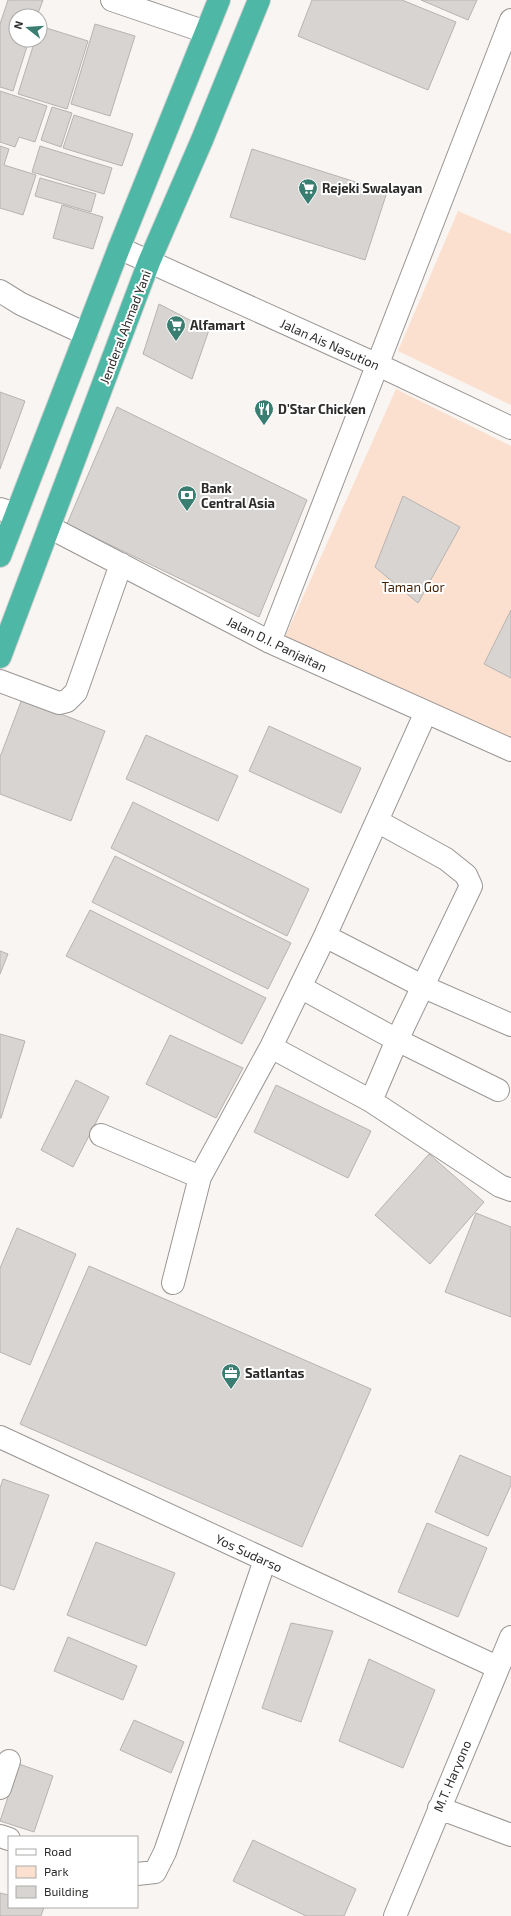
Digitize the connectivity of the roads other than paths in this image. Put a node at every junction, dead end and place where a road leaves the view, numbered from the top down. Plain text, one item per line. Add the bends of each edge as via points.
1 (112, 0) edge
2 (219, 0) edge
3 (259, 0) edge
4 (511, 20) edge
5 (206, 32) junction
6 (119, 248) junction
7 (149, 262) junction
8 (0, 291) edge
9 (86, 334) junction
10 (378, 366) junction
11 (511, 428) edge
12 (8, 512) edge
13 (49, 527) junction
14 (0, 556) edge
15 (121, 564) junction
16 (270, 642) junction
17 (0, 657) edge
18 (0, 681) edge
19 (426, 712) junction
20 (511, 750) edge
21 (377, 821) junction
22 (325, 936) junction
23 (424, 986) junction
24 (300, 987) junction
25 (511, 1025) edge
26 (397, 1040) junction
27 (271, 1047) junction
28 (498, 1090) dead end
29 (371, 1101) junction
30 (101, 1135) dead end
31 (200, 1177) junction
32 (511, 1190) edge
33 (172, 1283) dead end
34 (0, 1437) edge
35 (265, 1560) junction
36 (511, 1637) edge
37 (497, 1668) junction
38 (9, 1761) dead end
39 (0, 1788) edge
40 (438, 1808) junction
41 (511, 1835) edge
42 (138, 1874) edge
43 (395, 1916) edge

1 - 5 street
2 - 5 highway
3 - 7 highway, Jenderal Ahmad Yani
4 - 10 street
5 - 6 highway
6 - 7 street, Jalan Ais Nasution
6 - 9 highway
7 - 10 street, Jalan Ais Nasution
7 - 13 highway, Jenderal Ahmad Yani
8 - 9 street via 21,304
9 - 12 highway
10 - 11 street, Jalan Ais Nasution
10 - 16 street
12 - 14 highway
13 - 15 street, Jalan D.I. Panjaitan
13 - 17 highway, Jenderal Ahmad Yani
15 - 16 street, Jalan D.I. Panjaitan
15 - 18 street via 76,692 67,701 59,702
16 - 19 street, Jalan D.I. Panjaitan
19 - 20 street, Jalan D.I. Panjaitan
19 - 21 street
21 - 22 street
21 - 23 street via 446,859 466,875 471,886
22 - 23 street
22 - 24 street
23 - 25 street
23 - 26 street
24 - 26 street
24 - 27 street
26 - 28 street
26 - 29 street
27 - 29 street
27 - 31 street
29 - 32 street via 500,1186
30 - 31 street
31 - 33 street
34 - 35 street, Yos Sudarso
35 - 37 street, Yos Sudarso
35 - 42 street via 165,1852 155,1872
36 - 37 street, M.T. Haryono
37 - 40 street, M.T. Haryono
38 - 39 street
40 - 41 street
40 - 43 street, M.T. Haryono

